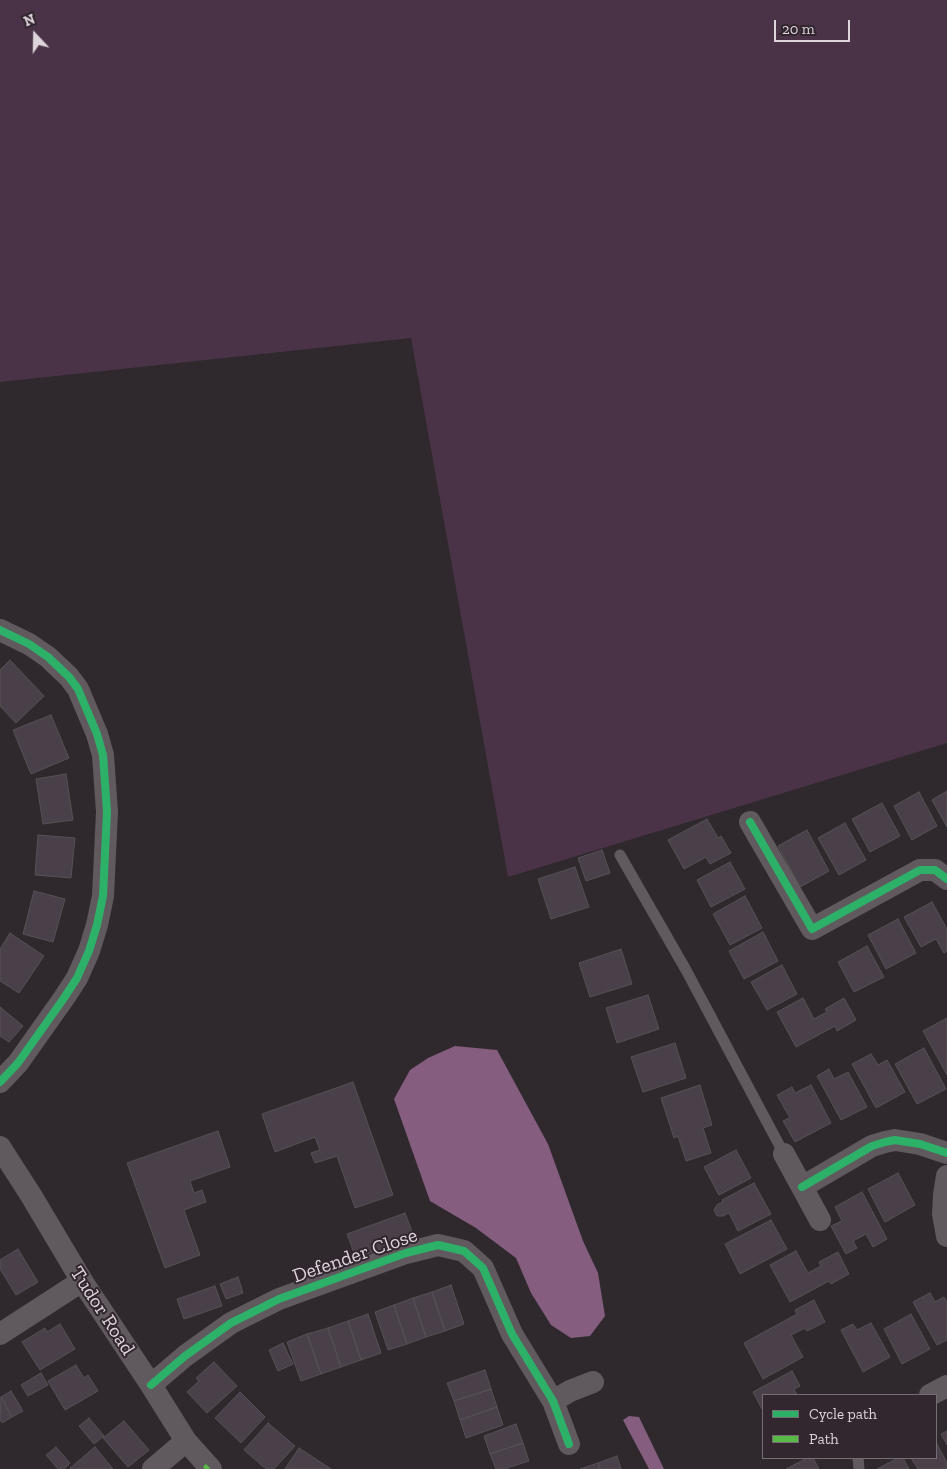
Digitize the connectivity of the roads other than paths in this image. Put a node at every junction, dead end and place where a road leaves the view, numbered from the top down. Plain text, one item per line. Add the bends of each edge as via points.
1 (0, 630) edge
2 (750, 822) dead end
3 (620, 855) dead end
4 (947, 879) edge
5 (0, 1082) edge
6 (0, 1147) edge
7 (947, 1153) edge
8 (784, 1154) joint
9 (947, 1176) edge
10 (802, 1187) junction
11 (820, 1220) dead end
12 (947, 1236) edge
13 (82, 1281) junction
14 (0, 1334) edge
15 (593, 1382) dead end
16 (151, 1384) junction
17 (947, 1386) edge
18 (932, 1394) edge
19 (553, 1401) junction
20 (186, 1441) junction
21 (569, 1444) dead end
22 (153, 1469) edge
23 (211, 1469) edge

1 - 5 street via 48,657 78,689 103,755 107,812 103,896 89,951 64,998
2 - 4 street via 812,929 920,870 936,870
3 - 8 lane via 686,970
6 - 13 street, Tudor Road
7 - 10 street via 920,1144 896,1140 885,1142 872,1146
8 - 10 street
9 - 12 street via 943,1214
10 - 11 street
13 - 14 street
13 - 16 street, Tudor Road
15 - 19 street
16 - 19 street, Defender Close via 231,1323 279,1299 406,1253 438,1245 464,1251 483,1268 512,1334
16 - 20 street, Tudor Road
17 - 18 street
19 - 21 street, Defender Close
20 - 22 street
20 - 23 street, Tudor Road

